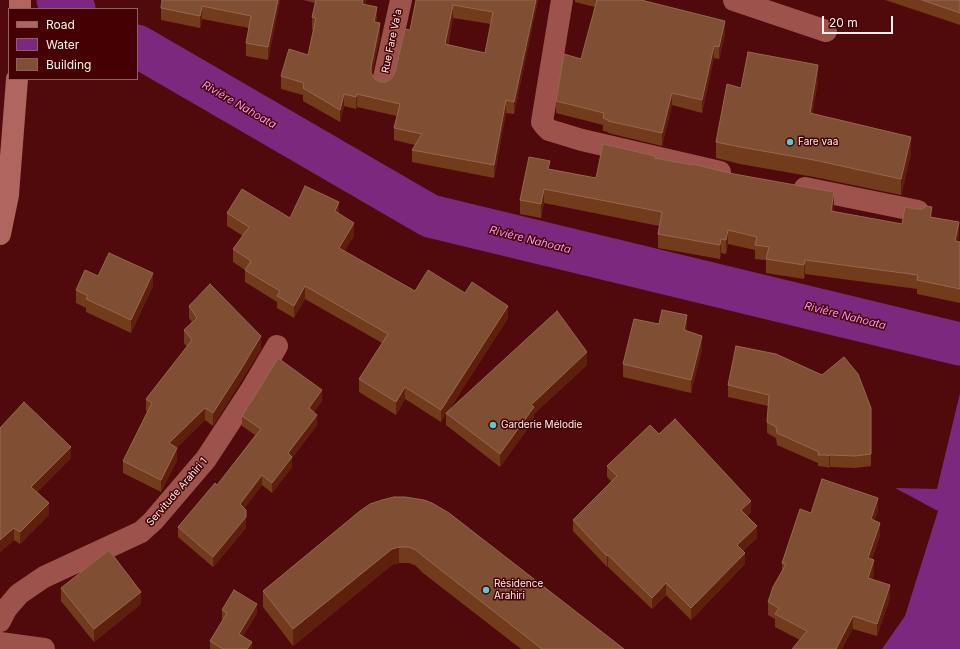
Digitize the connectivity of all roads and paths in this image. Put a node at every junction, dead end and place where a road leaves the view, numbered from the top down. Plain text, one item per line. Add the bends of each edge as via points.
1 (401, 0) edge
2 (562, 0) edge
3 (734, 0) edge
4 (826, 31) dead end
5 (17, 80) edge
6 (383, 82) edge
7 (737, 176) edge
8 (789, 185) edge
9 (918, 211) edge
10 (0, 234) edge
11 (277, 346) dead end
12 (0, 621) edge
13 (0, 643) edge
14 (44, 649) edge

1 - 6 street, Rue Fare Va'a
2 - 7 street via 542,122 544,126 549,130 582,140
3 - 4 street
5 - 10 main road via 8,195
8 - 9 street
11 - 12 street, Servitude Arahiri 1 via 206,459 153,521 136,535 44,577 19,594
13 - 14 street

